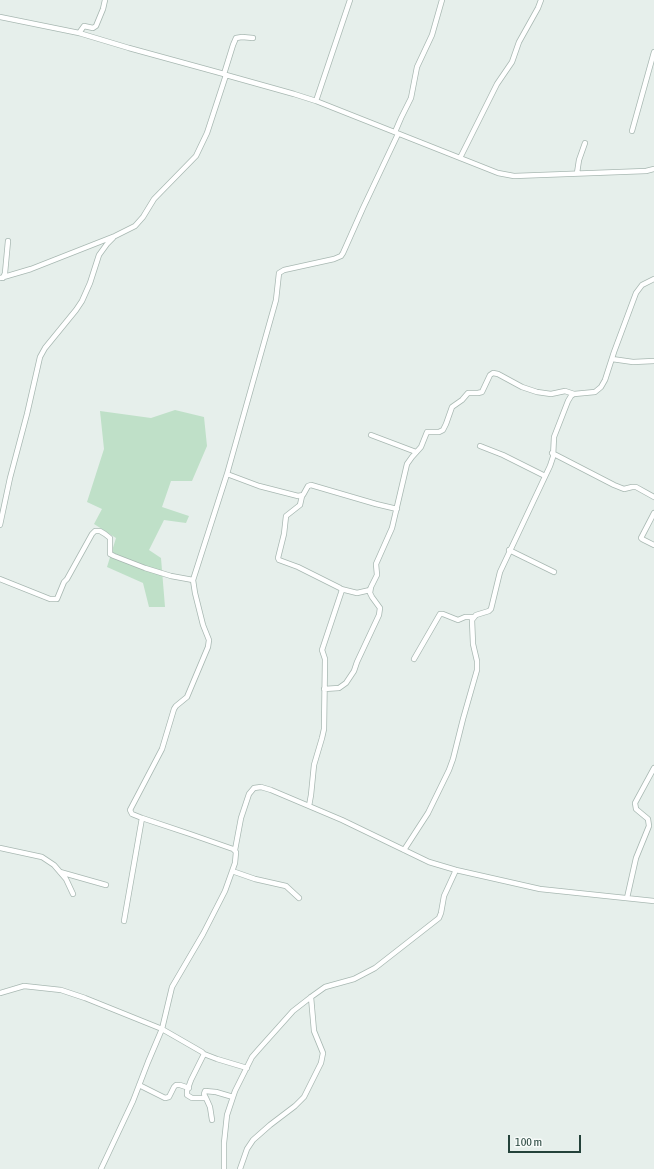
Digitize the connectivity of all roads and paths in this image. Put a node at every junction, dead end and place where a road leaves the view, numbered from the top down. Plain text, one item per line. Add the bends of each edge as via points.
1 (105, 0) edge
2 (350, 0) edge
3 (442, 0) edge
4 (541, 0) edge
5 (0, 17) edge
6 (79, 33) junction
7 (253, 38) dead end
8 (654, 52) edge
9 (225, 74) junction
10 (316, 101) junction
11 (632, 131) dead end
12 (396, 133) junction
13 (585, 143) dead end
14 (460, 158) junction
15 (654, 169) edge
16 (577, 173) junction
17 (115, 236) junction
18 (8, 241) dead end
19 (1, 278) edge
20 (654, 279) edge
21 (612, 359) junction
22 (654, 361) edge
23 (574, 394) junction
24 (371, 435) dead end
25 (480, 446) dead end
26 (416, 452) junction
27 (552, 453) junction
28 (227, 474) junction
29 (545, 476) junction
30 (302, 496) junction
31 (654, 497) edge
32 (397, 508) junction
33 (654, 512) edge
34 (0, 526) edge
35 (654, 545) edge
36 (509, 550) junction
37 (554, 572) dead end
38 (0, 579) edge
39 (193, 580) junction
40 (341, 589) junction
41 (370, 589) junction
42 (474, 617) junction
43 (414, 659) dead end
44 (324, 689) junction
45 (654, 768) edge
46 (309, 806) junction
47 (142, 818) junction
48 (0, 848) edge
49 (235, 850) junction
50 (404, 850) junction
51 (456, 870) junction
52 (232, 871) junction
53 (60, 872) junction
54 (106, 885) dead end
55 (73, 894) dead end
56 (299, 898) dead end
57 (627, 898) junction
58 (654, 901) edge
59 (124, 921) dead end
60 (0, 993) edge
61 (311, 997) junction
62 (162, 1029) junction
63 (204, 1054) junction
64 (247, 1068) junction
65 (139, 1085) junction
66 (188, 1088) junction
67 (233, 1097) junction
68 (206, 1098) junction
69 (212, 1120) dead end
70 (101, 1169) edge
71 (224, 1169) edge
72 (240, 1169) edge

1 - 6 street via 96,26 84,26
2 - 10 street
3 - 12 street via 432,35 417,67 411,98
4 - 14 street via 519,42 512,62 497,84
5 - 6 street
6 - 9 street
7 - 9 street via 236,38
8 - 11 street
9 - 10 street
9 - 17 street via 207,133 196,156 154,199 135,226
10 - 12 street
12 - 14 street
12 - 28 street via 341,256 279,273 276,300
13 - 16 street
14 - 16 street via 507,175
15 - 16 street
17 - 19 street
17 - 34 street via 99,255 82,301 44,350
18 - 19 street via 5,273
20 - 21 street via 642,285 636,292
21 - 22 street
21 - 23 street via 605,380 598,390
23 - 26 street via 565,391 554,394 537,392 493,373 482,392 468,393 452,407 443,430 427,432
23 - 27 street via 570,396 556,430
24 - 26 street
25 - 29 street
26 - 32 street via 405,469
27 - 29 street
27 - 31 street via 614,485 624,489 636,488
28 - 30 street via 258,486
28 - 39 street
29 - 36 street
30 - 32 street via 311,484
30 - 40 street via 300,505 286,516 278,558
32 - 41 street via 392,528 377,562 377,575
33 - 35 street via 642,538
36 - 37 street
36 - 42 street via 500,572 491,608
38 - 39 street via 50,599 56,599 92,534 100,532 110,538 110,554 151,570
39 - 47 street via 209,644 187,697 174,709 162,749 130,808 132,814
40 - 41 street via 357,594
40 - 44 street via 322,648 325,659
41 - 44 street via 380,608 379,615 354,671 342,687
42 - 43 street via 458,620 440,614
42 - 50 street via 473,644 477,670 453,759 428,813
44 - 46 street via 324,732 314,765
45 - 57 street via 635,802 636,809 648,819 649,826 636,858
46 - 49 street via 265,788 254,788 241,818
46 - 50 street
47 - 49 street
47 - 59 street
48 - 53 street via 42,857
49 - 52 street via 236,858
50 - 51 street via 429,862
51 - 57 street via 540,889
51 - 61 street via 444,896 442,913 438,918 375,968 354,979 325,987
52 - 56 street via 286,886
52 - 62 street via 206,928 172,987
53 - 54 street
53 - 55 street
57 - 58 street
60 - 62 street via 24,986 61,990
61 - 64 street via 293,1011 252,1057
61 - 72 street via 314,1031 323,1053 321,1063 304,1097 253,1140 247,1148
62 - 63 street
62 - 65 street
63 - 64 street
63 - 66 street
64 - 67 street
65 - 66 street via 165,1098 169,1097 176,1085
65 - 70 street
66 - 68 street via 188,1097
67 - 68 street via 208,1091 205,1092
67 - 71 street via 227,1115
68 - 69 street

